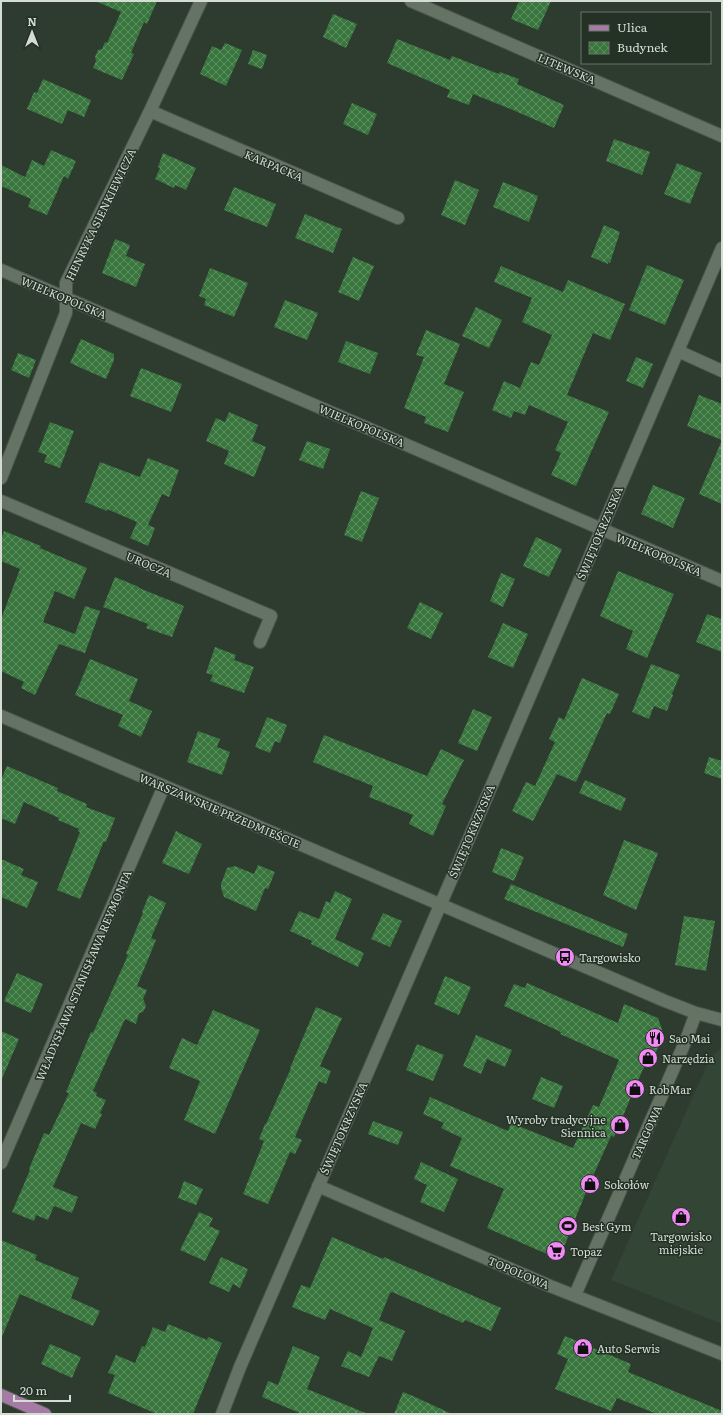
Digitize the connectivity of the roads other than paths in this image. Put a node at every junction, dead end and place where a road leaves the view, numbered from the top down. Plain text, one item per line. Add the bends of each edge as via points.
1 (201, 1) edge
2 (411, 1) edge
3 (150, 111) junction
4 (722, 136) edge
5 (398, 218) dead end
6 (722, 248) edge
7 (1, 270) edge
8 (66, 298) junction
9 (678, 351) junction
10 (722, 370) edge
11 (1, 478) edge
12 (1, 501) edge
13 (601, 528) junction
14 (722, 581) edge
15 (260, 642) dead end
16 (1, 716) edge
17 (164, 786) junction
18 (440, 904) junction
19 (696, 1013) junction
20 (722, 1020) edge
21 (1, 1163) edge
22 (318, 1186) junction
23 (575, 1295) junction
24 (722, 1354) edge
25 (1, 1395) edge
26 (45, 1414) edge
27 (222, 1414) edge

1 - 3 street, HENRYKA SIENKIEWICZA
2 - 4 street, LITEWSKA
3 - 5 street, KARPACKA
3 - 8 street, HENRYKA SIENKIEWICZA via 66,283
6 - 9 street, ŚWIĘTOKRZYSKA
7 - 8 street, WIELKOPOLSKA
8 - 11 street, HENRYKA SIENKIEWICZA via 66,313
8 - 13 street, WIELKOPOLSKA
9 - 10 street
9 - 13 street, ŚWIĘTOKRZYSKA
12 - 15 street, UROCZA via 271,616
13 - 14 street, WIELKOPOLSKA
13 - 18 street, ŚWIĘTOKRZYSKA
16 - 17 street, WARSZAWSKIE PRZEDMIEŚCIE
17 - 18 street, WARSZAWSKIE PRZEDMIEŚCIE
17 - 21 street, WŁADYSŁAWA STANISŁAWA REYMONTA
18 - 19 street, WARSZAWSKIE PRZEDMIEŚCIE
18 - 22 street, ŚWIĘTOKRZYSKA
19 - 20 street, WARSZAWSKIE PRZEDMIEŚCIE
19 - 23 street, TARGOWA
22 - 23 street, TOPOLOWA
22 - 27 street, ŚWIĘTOKRZYSKA
23 - 24 street, TOPOLOWA
25 - 26 main road

